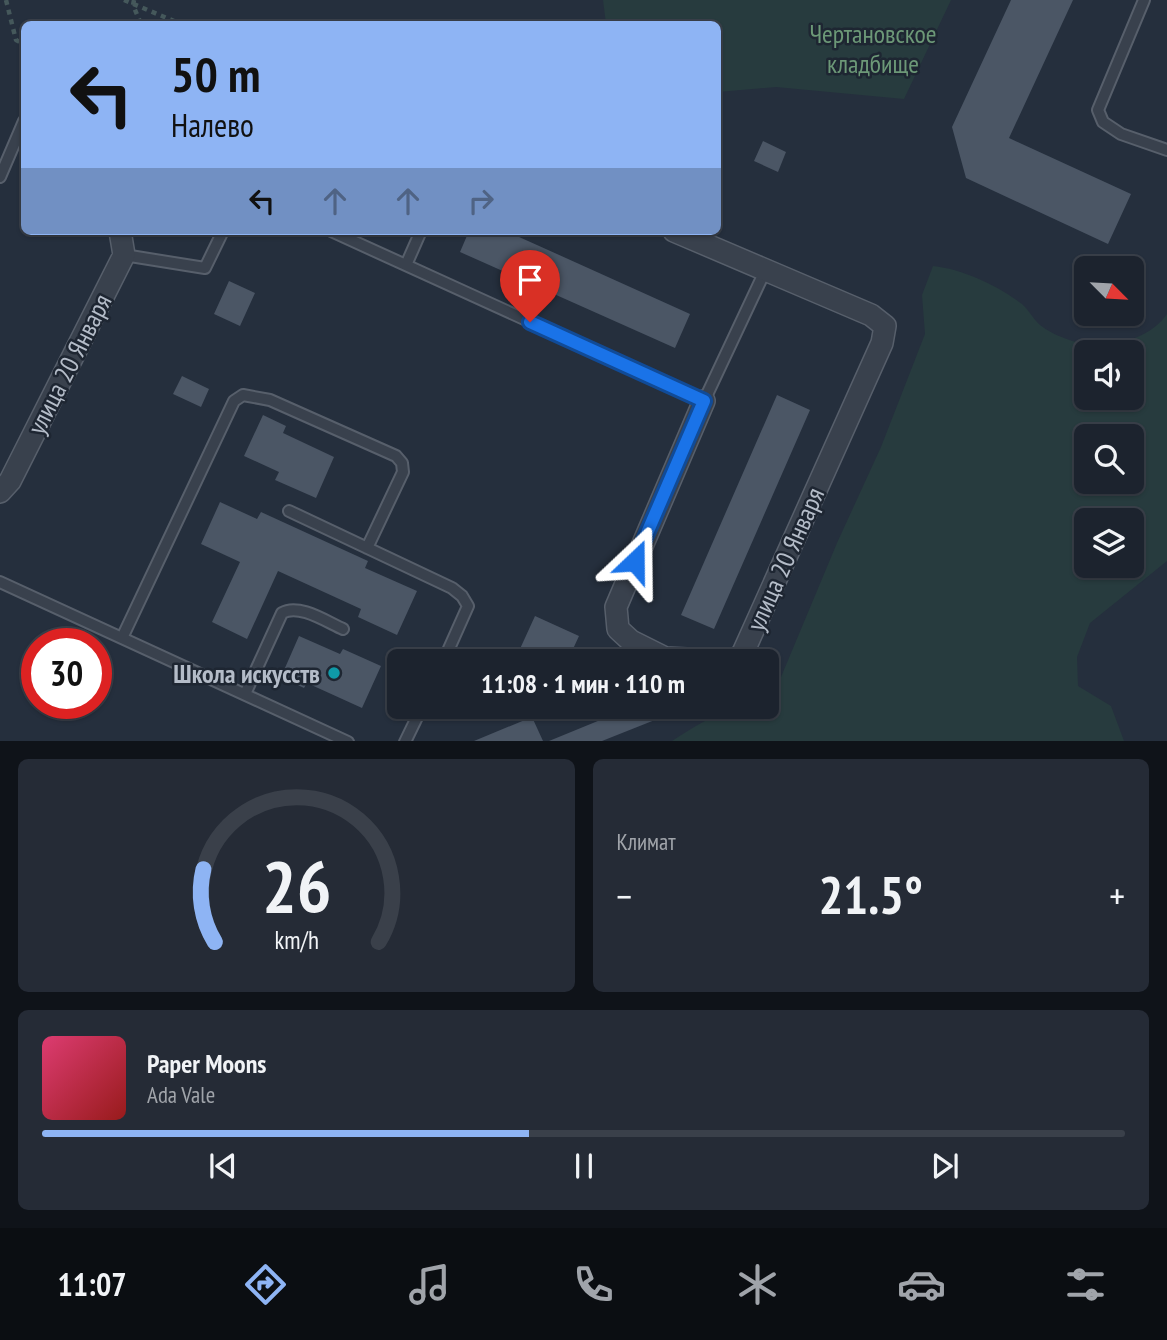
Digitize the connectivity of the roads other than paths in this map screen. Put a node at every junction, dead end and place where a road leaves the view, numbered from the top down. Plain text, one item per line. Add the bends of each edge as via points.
1 (1144, 0) edge
2 (21, 128) edge
3 (1167, 150) edge
4 (0, 177) edge
5 (121, 235) edge
6 (221, 235) edge
7 (340, 235) edge
8 (419, 235) edge
9 (684, 235) edge
10 (124, 256) junction
11 (406, 265) junction
12 (766, 269) junction
13 (704, 401) junction
14 (0, 492) edge
15 (289, 511) dead end
16 (367, 548) junction
17 (0, 582) edge
18 (344, 629) dead end
19 (122, 638) junction
20 (449, 649) edge
21 (245, 694) junction
22 (416, 719) edge
23 (348, 741) edge
24 (405, 741) edge

1 - 3 lane via 1098,110 1103,122 1121,134
2 - 4 lane
5 - 10 street
6 - 10 lane via 205,268
7 - 11 lane
8 - 11 lane
9 - 12 street, улица 20 Января
10 - 14 street, улица 20 Января via 10,481
11 - 13 lane
12 - 13 lane
12 - 13 street, улица 20 Января via 871,315 885,326 882,343 742,655 731,661 665,658 618,629 616,607
15 - 16 lane
16 - 19 lane via 402,463 396,456 270,400 243,396 234,401
16 - 20 lane via 462,596 468,606
17 - 19 lane
18 - 21 lane via 299,610 282,613
19 - 21 lane
21 - 23 lane
22 - 24 lane

